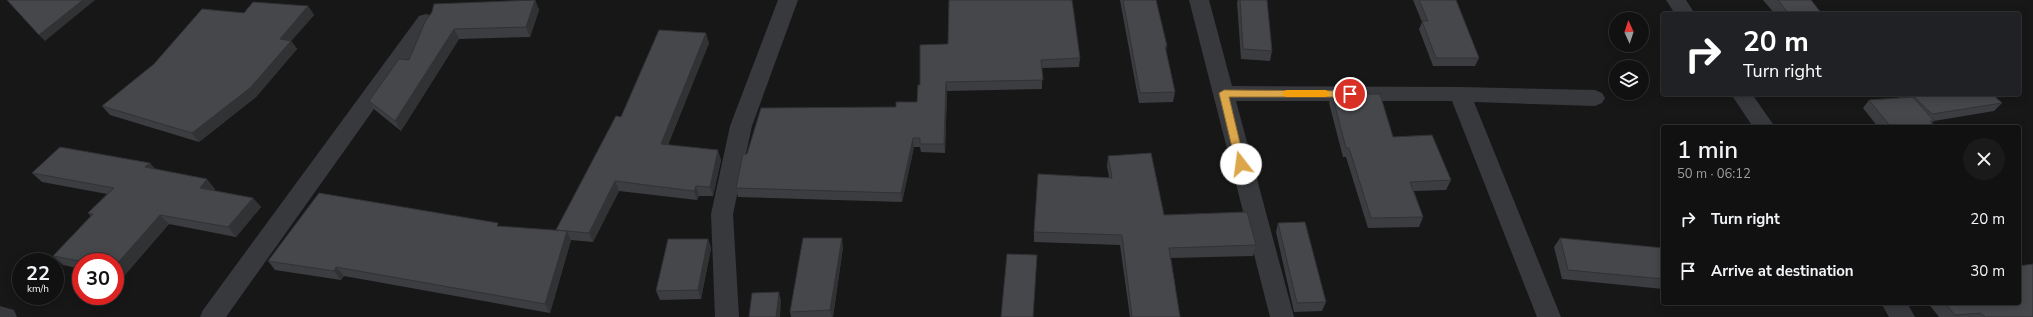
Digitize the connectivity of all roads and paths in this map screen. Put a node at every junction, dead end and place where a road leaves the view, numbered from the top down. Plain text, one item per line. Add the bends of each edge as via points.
1 (788, 0) edge
2 (1199, 0) edge
3 (1676, 0) edge
4 (1684, 12) edge
5 (426, 21) edge
6 (1224, 93) junction
7 (1460, 94) junction
8 (1742, 96) edge
9 (1595, 98) dead end
10 (1763, 125) edge
11 (1894, 305) edge
12 (0, 316) edge
13 (5, 317) edge
14 (212, 317) edge
15 (728, 317) edge
16 (1282, 317) edge
17 (1549, 317) edge
18 (1903, 317) edge

1 - 15 street via 741,126 722,214
2 - 6 street
3 - 4 street
5 - 14 street
6 - 7 street
6 - 16 street
7 - 9 street
7 - 17 street
8 - 10 street
11 - 18 street
12 - 13 street

